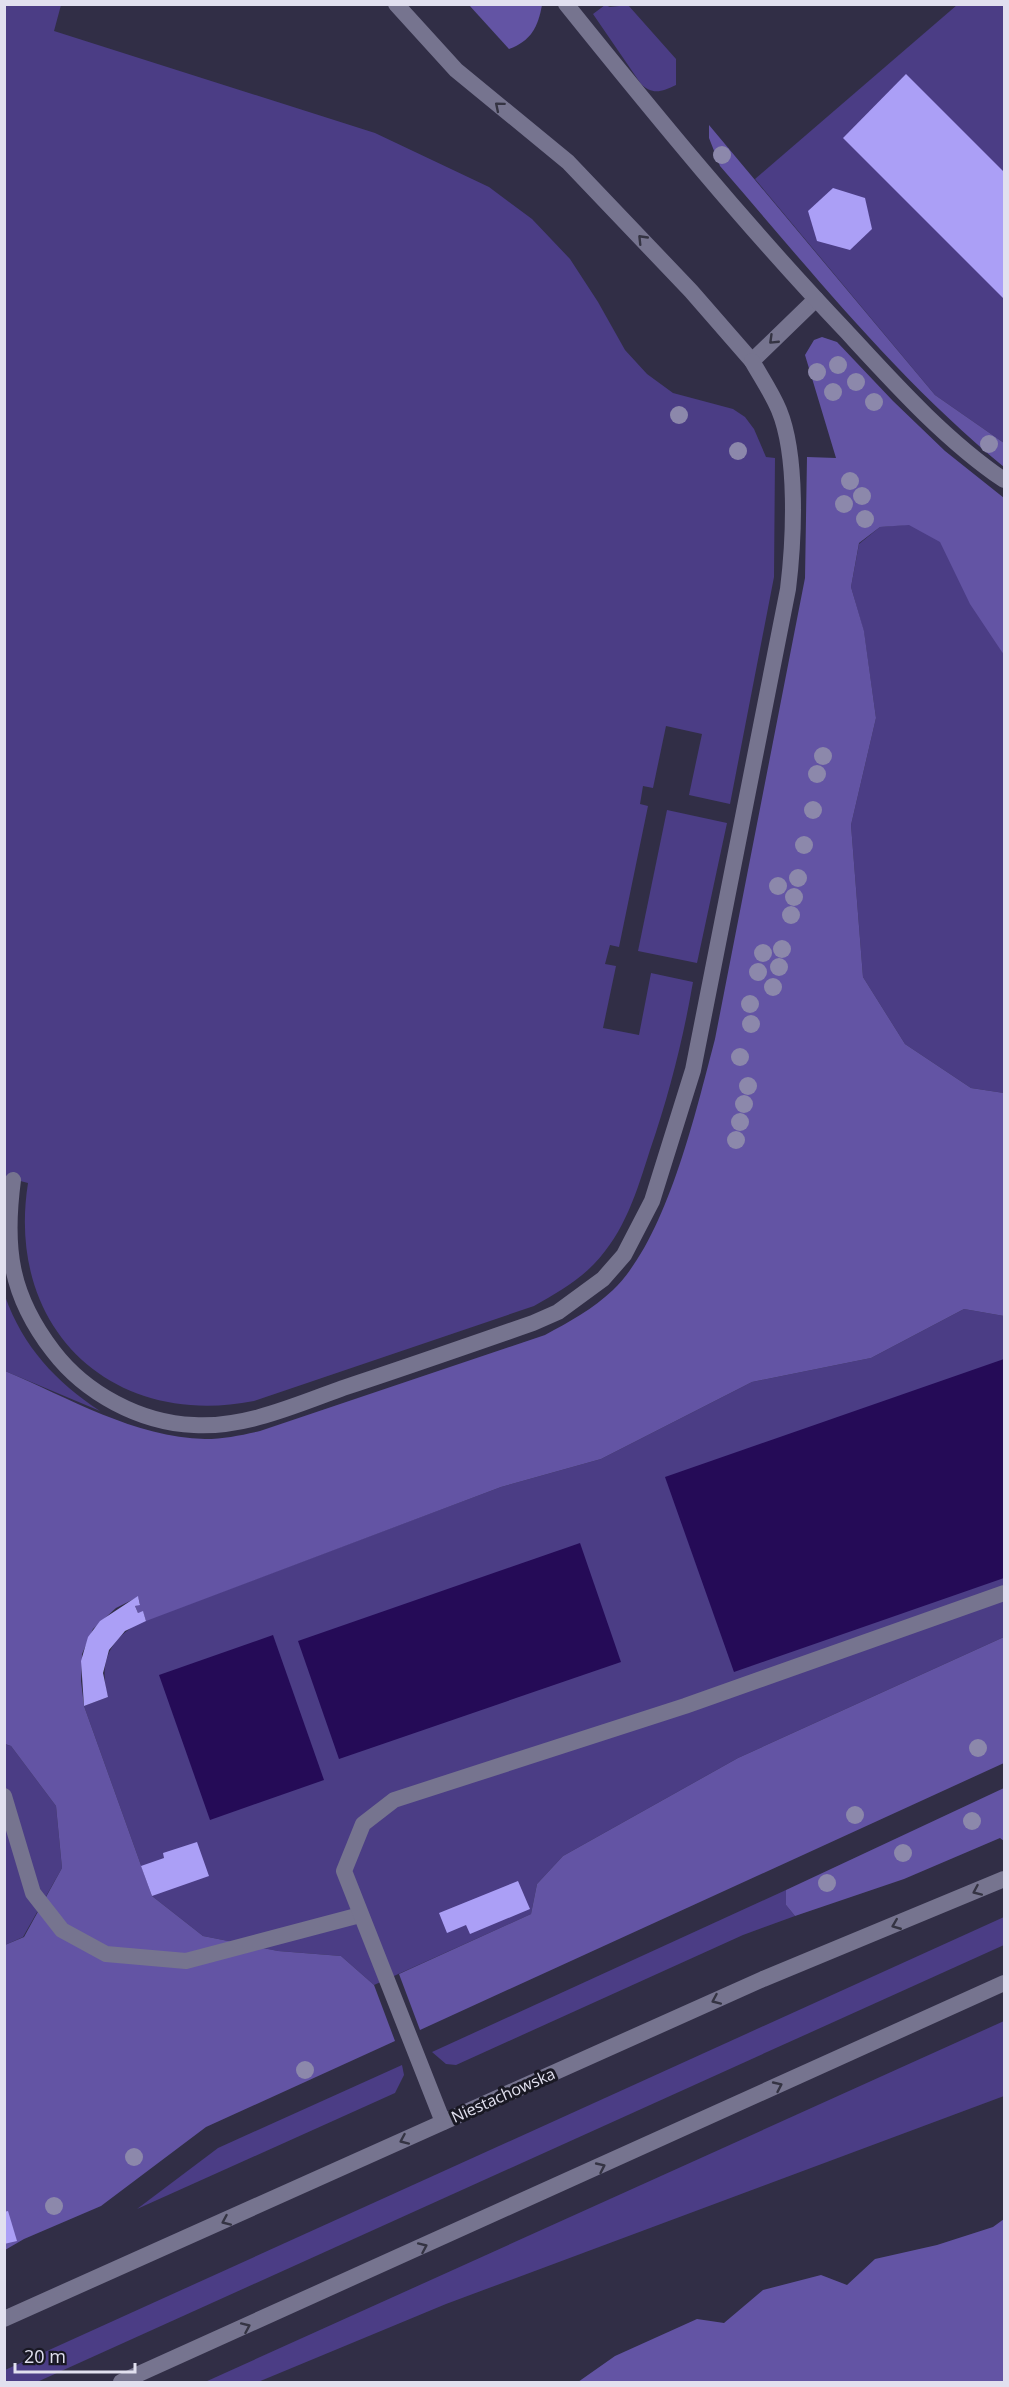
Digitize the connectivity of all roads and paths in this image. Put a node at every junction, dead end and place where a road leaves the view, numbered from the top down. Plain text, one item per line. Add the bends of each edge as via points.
1 (396, 4) edge
2 (566, 4) edge
3 (816, 299) junction
4 (752, 361) junction
5 (1005, 480) edge
6 (13, 1180) dead end
7 (1005, 1593) edge
8 (4, 1796) edge
9 (1005, 1879) edge
10 (360, 1915) junction
11 (1005, 1983) edge
12 (443, 2122) junction
13 (4, 2319) edge
14 (122, 2382) edge

4 -> 1 main road via 568,162 456,70
2 - 3 main road via 717,190
3 -> 4 main road
3 - 5 main road via 903,392 986,468
4 - 6 main road via 779,410 790,458 788,589 685,1102 641,1227 603,1279 558,1312 533,1323 262,1416 194,1425 158,1419 121,1407 87,1386 58,1359 33,1326 17,1288 8,1249
7 - 10 main road via 685,1706 394,1800 363,1824 344,1871
8 - 10 main road via 33,1893 62,1930 106,1954 186,1961
9 -> 12 main road, Niestachowska via 763,1979
10 - 12 main road
14 -> 11 main road
12 -> 13 main road, Niestachowska

